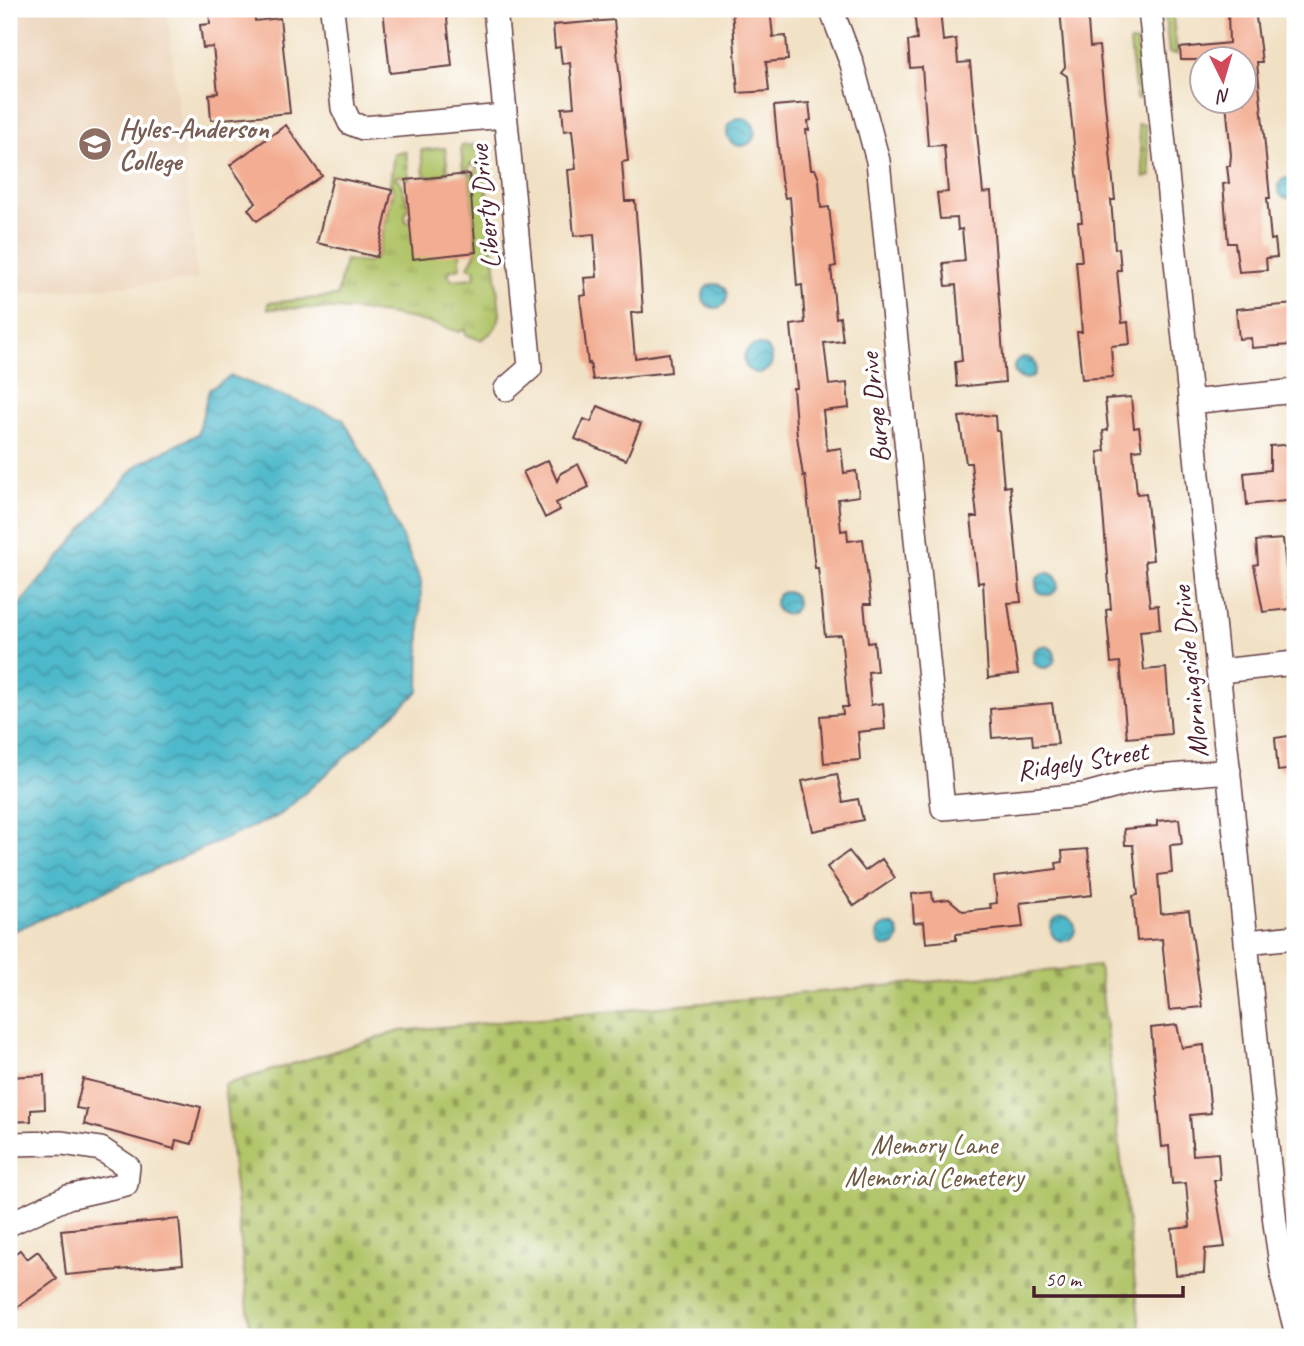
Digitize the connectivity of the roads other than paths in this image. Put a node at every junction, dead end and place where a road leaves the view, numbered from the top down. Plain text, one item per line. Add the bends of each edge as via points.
1 (332, 9) edge
2 (495, 9) edge
3 (831, 9) edge
4 (1150, 9) edge
5 (505, 116) junction
6 (506, 389) dead end
7 (1295, 391) edge
8 (1190, 402) junction
9 (1295, 663) edge
10 (1220, 671) junction
11 (1229, 771) junction
12 (943, 808) joint
13 (1295, 937) edge
14 (1247, 942) junction
15 (9, 1144) edge
16 (1285, 1222) edge
17 (9, 1224) edge
18 (1295, 1327) edge

1 - 5 street via 343,108 350,123 363,128
2 - 5 street, Liberty Drive
3 - 12 street, Burge Drive via 852,64 878,162
4 - 8 street, Morningside Drive
5 - 6 street, Liberty Drive via 530,368
7 - 8 street
8 - 10 street, Morningside Drive
9 - 10 street
10 - 11 street, Morningside Drive
11 - 12 street, Ridgely Street via 1147,778 1084,794
11 - 14 street, Morningside Drive
13 - 14 street
14 - 16 street, Morningside Drive
15 - 17 street via 62,1143 101,1149 128,1167 126,1184 68,1197
16 - 18 street, Morningside Drive via 1284,1284

